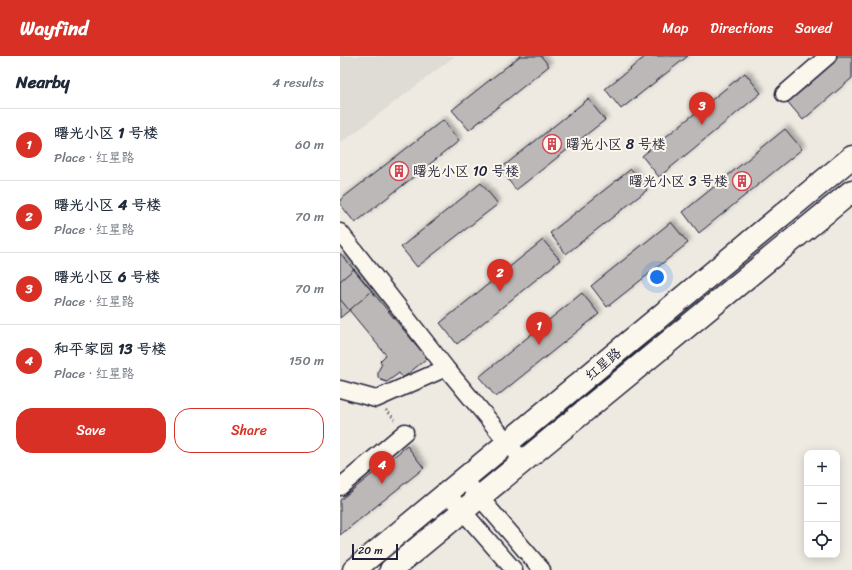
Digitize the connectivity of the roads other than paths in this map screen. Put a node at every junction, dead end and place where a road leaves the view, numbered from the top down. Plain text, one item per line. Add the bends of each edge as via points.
1 (828, 56) edge
2 (784, 94) dead end
3 (852, 157) edge
4 (852, 191) edge
5 (340, 232) edge
6 (446, 368) junction
7 (340, 389) edge
8 (405, 432) road end
9 (508, 443) junction
10 (523, 461) junction
11 (464, 479) junction
12 (340, 487) edge
13 (447, 493) junction
14 (479, 497) junction
15 (462, 511) junction
16 (354, 570) edge
17 (390, 570) edge
18 (514, 570) edge
19 (542, 570) edge

1 - 2 street
3 - 9 street, 红星路
4 - 10 street, 红星路
5 - 6 street
6 - 7 street via 376,399
6 - 9 street
8 - 12 street
9 - 10 street
9 - 11 street, 红星路
10 - 14 street, 红星路
11 - 13 street, 红星路
11 - 14 street
13 - 15 street
13 - 16 street, 红星路
14 - 15 street, 红星路
14 - 19 street
15 - 17 street, 红星路
15 - 18 street

